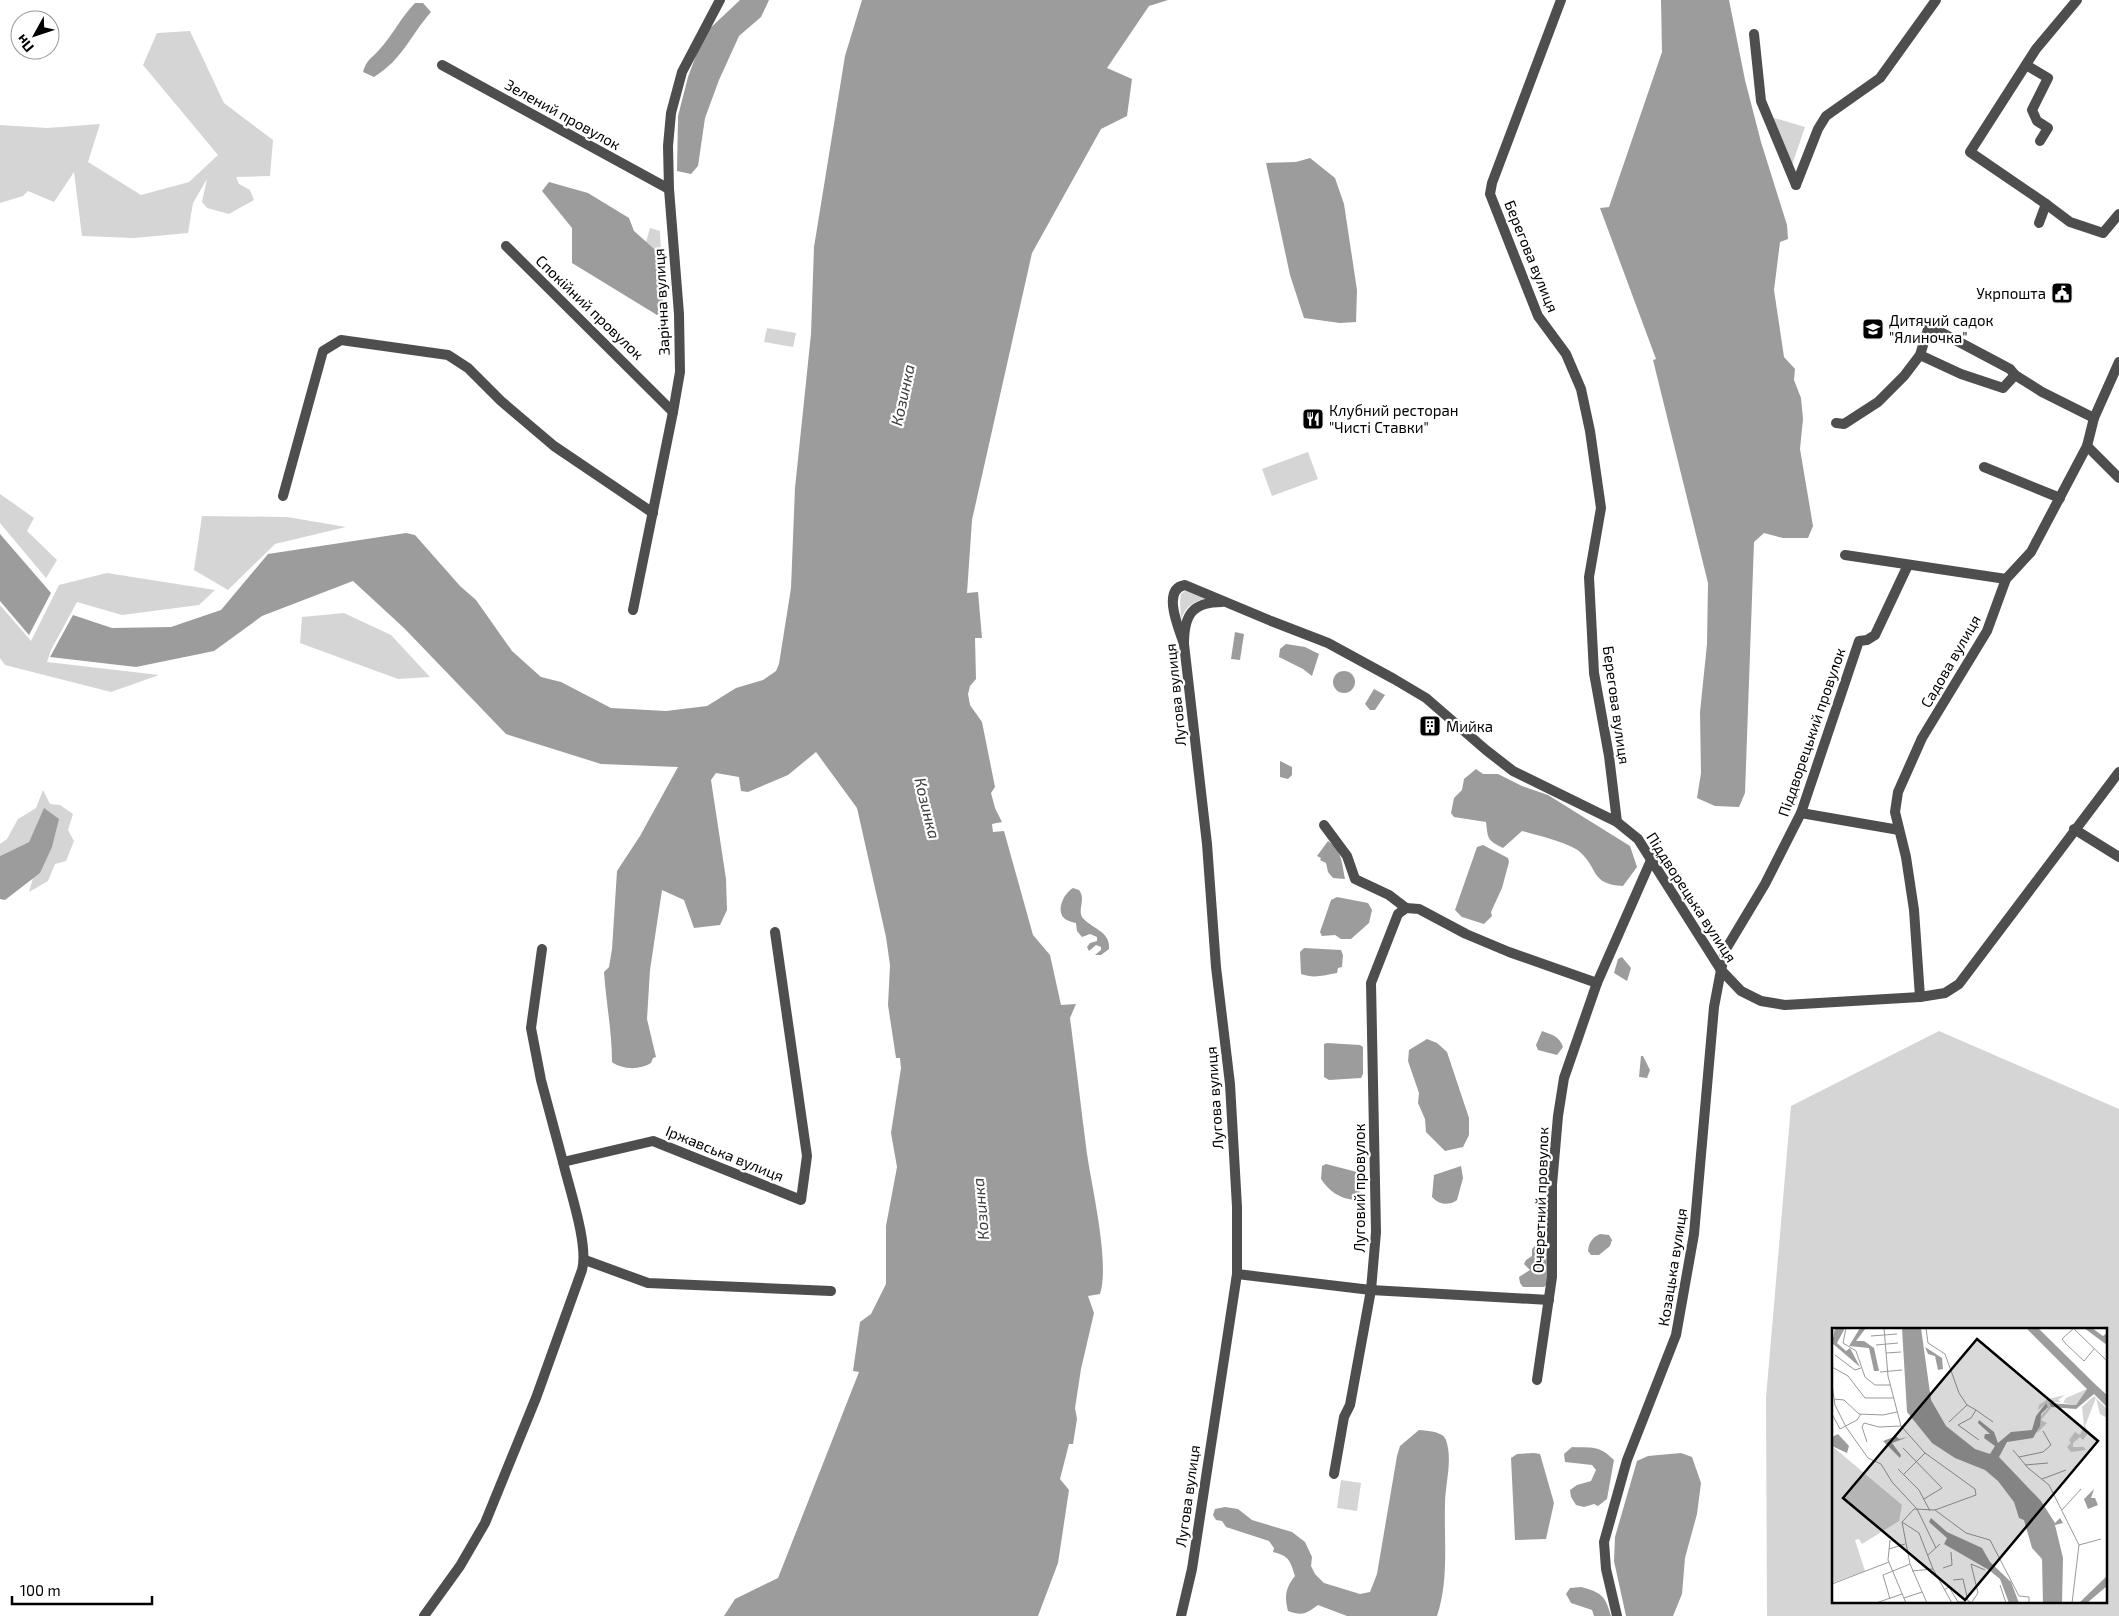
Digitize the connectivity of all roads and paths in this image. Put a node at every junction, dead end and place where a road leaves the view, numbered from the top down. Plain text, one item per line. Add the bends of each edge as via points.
1 (720, 0) edge
2 (1560, 0) edge
3 (1936, 0) edge
4 (2077, 0) edge
5 (1754, 34) dead end
6 (442, 65) dead end
7 (2026, 65) junction
8 (2040, 141) dead end
9 (669, 189) junction
10 (2046, 204) junction
11 (2119, 214) edge
12 (2039, 223) dead end
13 (506, 246) dead end
14 (1920, 355) junction
15 (2119, 362) edge
16 (2015, 375) junction
17 (673, 412) junction
18 (2094, 418) junction
19 (1836, 423) dead end
20 (2087, 446) junction
21 (1984, 467) dead end
22 (2119, 478) edge
23 (283, 496) dead end
24 (2060, 498) junction
25 (653, 513) junction
26 (1845, 555) dead end
27 (1908, 565) junction
28 (2006, 579) junction
29 (1225, 602) junction
30 (633, 610) dead end
31 (1184, 644) junction
32 (2119, 772) edge
33 (1801, 813) junction
34 (1617, 822) junction
35 (1324, 825) dead end
36 (2074, 829) junction
37 (1899, 830) junction
38 (2119, 857) edge
39 (1652, 858) junction
40 (1406, 908) junction
41 (775, 932) dead end
42 (542, 949) dead end
43 (1721, 970) junction
44 (1596, 983) junction
45 (1920, 997) junction
46 (563, 1162) junction
47 (585, 1260) junction
48 (1237, 1274) junction
49 (1372, 1290) junction
50 (831, 1291) dead end
51 (1549, 1300) junction
52 (1537, 1380) dead end
53 (1334, 1474) dead end
54 (424, 1616) edge
55 (1181, 1616) edge
56 (1617, 1616) edge

1 - 9 street, Зарічна вулиця via 682,72 675,96 668,146
2 - 34 street, Берегова вулиця via 1490,194 1538,316 1566,354 1581,389 1590,431 1601,508 1589,577 1594,673
3 - 5 street via 1880,78 1826,116 1796,185 1761,101
4 - 7 street
6 - 9 street, Зелений провулок
7 - 8 street via 2048,78 2032,110 2037,121 2048,128
7 - 10 street via 1970,152
9 - 17 street, Зарічна вулиця via 680,372
10 - 11 street via 2070,222 2103,233
10 - 12 street
13 - 17 street, Спокійний провулок
14 - 16 street via 1961,374 2003,388
14 - 16 street via 1929,326 2010,369
14 - 19 street via 1878,402 1844,424
15 - 18 street, Садова вулиця
16 - 18 street
17 - 25 street, Зарічна вулиця
18 - 20 street, Садова вулиця
20 - 22 street
20 - 24 street, Садова вулиця
21 - 24 street
23 - 25 street via 323,351 341,340 448,355 468,368 554,446
24 - 28 street, Садова вулиця via 2031,552
25 - 30 street, Зарічна вулиця
26 - 27 street
27 - 28 street
27 - 33 street, Піддворецький провулок via 1875,635 1859,641
28 - 37 street, Садова вулиця via 1988,632 1922,738 1898,792 1895,812
29 - 31 street, Лугова вулиця via 1207,603 1193,610 1185,628
29 - 31 street, Піддворецька вулиця via 1189,586 1177,588 1173,595 1173,608
29 - 34 street, Піддворецька вулиця via 1328,643 1394,679 1426,698 1513,771
31 - 48 street, Лугова вулиця via 1230,1084
32 - 36 street, Піддворецька вулиця
33 - 37 street
33 - 43 street, Піддворецький провулок via 1765,884 1726,949
34 - 39 street, Піддворецька вулиця via 1638,839
35 - 40 street via 1347,856 1355,879 1389,895
36 - 38 street
36 - 45 street, Піддворецька вулиця via 1959,984 1945,993
37 - 45 street, Садова вулиця via 1914,910
39 - 43 street, Піддворецька вулиця
39 - 44 street, Очеретний провулок
40 - 44 street via 1419,909 1509,952
40 - 49 street, Луговий провулок via 1398,914 1370,983 1376,1174
41 - 46 street, Іржавська вулиця via 807,1156 802,1200 653,1141
42 - 46 street via 531,1028
43 - 45 street, Піддворецька вулиця via 1741,991 1761,1001 1785,1005
43 - 56 street, Козацька вулиця via 1714,1007 1694,1234 1676,1335 1627,1460 1604,1542 1606,1569
44 - 51 street, Очеретний провулок via 1564,1078 1558,1116 1552,1185
46 - 47 street
47 - 50 street via 648,1283
47 - 54 street via 536,1398 485,1523 460,1566
48 - 49 street
48 - 55 street, Лугова вулиця via 1192,1569
49 - 51 street
49 - 53 street, Луговий провулок
51 - 52 street, Очеретний провулок

